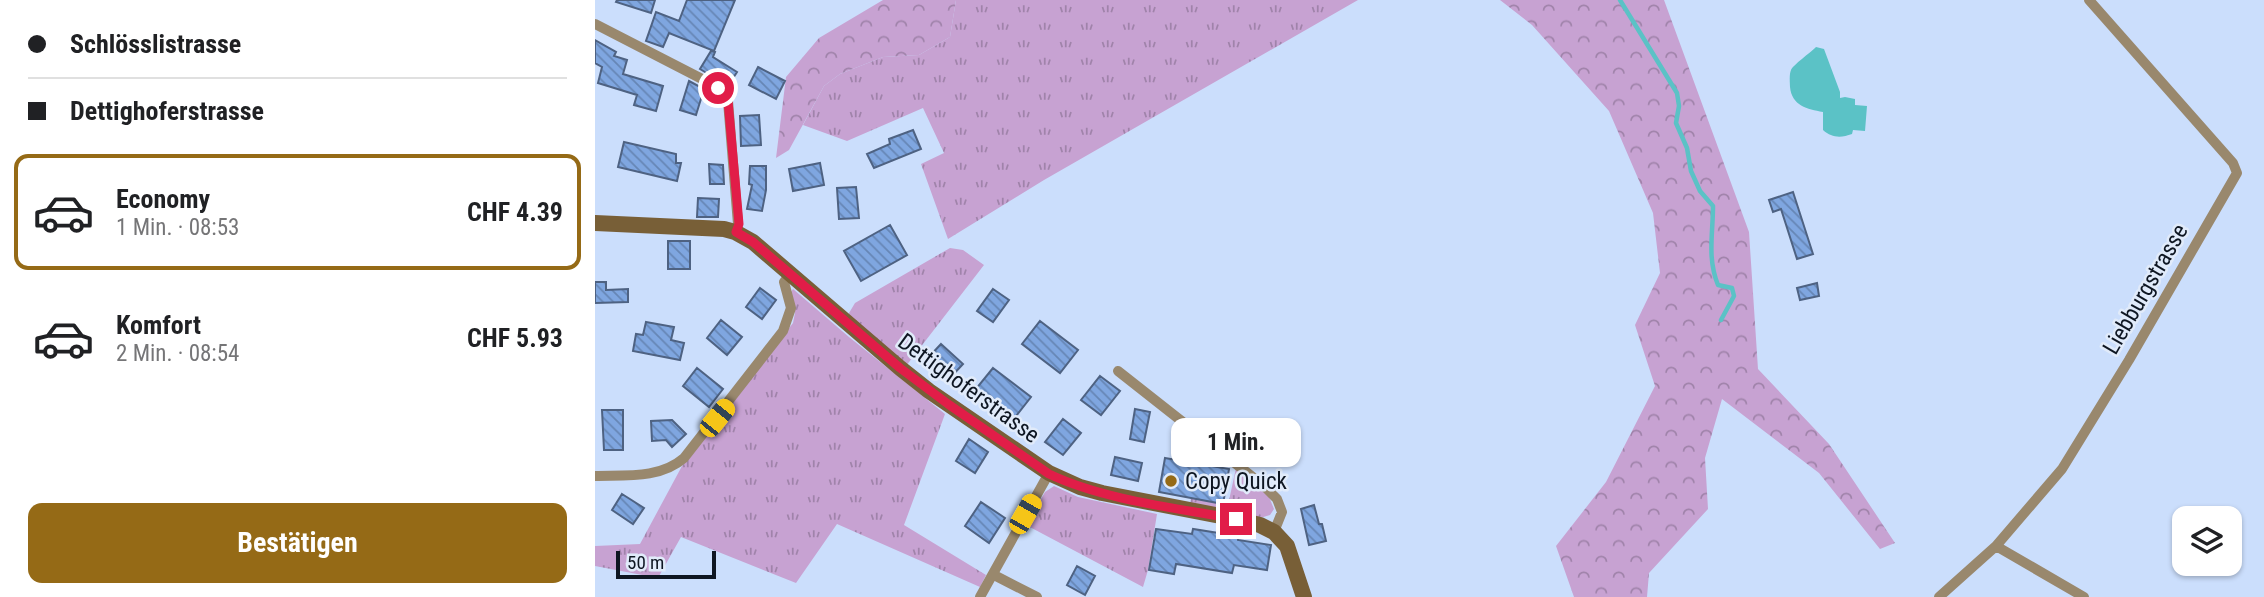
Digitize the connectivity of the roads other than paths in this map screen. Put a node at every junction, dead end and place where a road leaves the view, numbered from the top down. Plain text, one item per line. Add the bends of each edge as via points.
1 (2089, 0) edge
2 (595, 24) edge
3 (595, 223) edge
4 (736, 232) junction
5 (790, 275) junction
6 (1118, 371) dead end
7 (1049, 474) junction
8 (595, 476) edge
9 (1274, 532) junction
10 (1996, 546) junction
11 (994, 575) junction
12 (980, 597) edge
13 (1037, 597) edge
14 (1304, 597) edge
15 (1939, 597) edge
16 (2084, 597) edge

1 - 10 street, Liebburgstrasse via 2237,173 2062,469
2 - 4 street via 718,88 728,101
3 - 4 street, Dettighoferstrasse
4 - 5 street, Dettighoferstrasse
5 - 7 street, Dettighoferstrasse via 929,391
5 - 8 street via 784,282 791,308 783,331 684,458 660,472
6 - 9 street via 1277,499 1282,512
7 - 9 street, Dettighoferstrasse via 1103,493 1236,519
7 - 11 street
9 - 14 street via 1287,546
10 - 15 street, Liebburgstrasse
10 - 16 street
11 - 12 street
11 - 13 street

